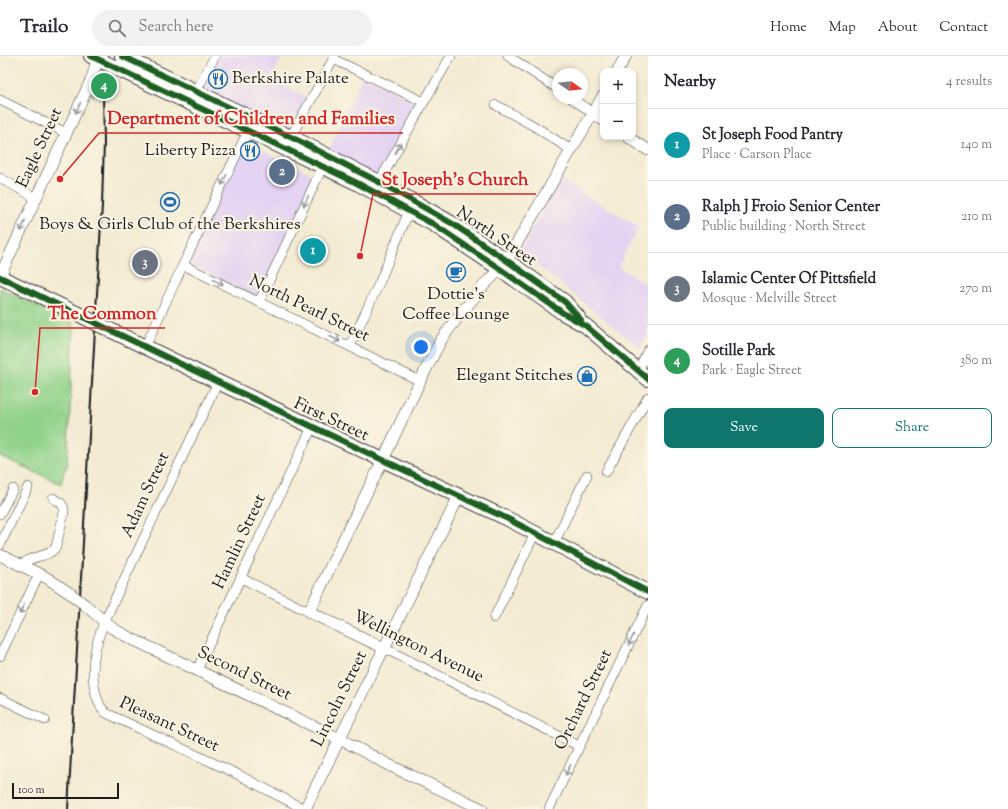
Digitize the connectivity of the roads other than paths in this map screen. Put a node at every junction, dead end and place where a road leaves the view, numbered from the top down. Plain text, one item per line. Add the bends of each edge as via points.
1 (122, 56) edge
2 (215, 56) edge
3 (451, 56) edge
4 (508, 56) edge
5 (626, 56) edge
6 (96, 57) edge
7 (334, 58) edge
8 (619, 68) edge
9 (552, 85) edge
10 (193, 98) junction
11 (0, 100) edge
12 (600, 101) edge
13 (424, 102) junction
14 (580, 104) edge
15 (496, 105) dead end
16 (593, 113) junction
17 (600, 118) edge
18 (251, 126) junction
19 (66, 133) junction
20 (633, 140) edge
21 (288, 142) junction
22 (571, 150) junction
23 (648, 150) edge
24 (323, 166) junction
25 (0, 178) edge
26 (379, 182) junction
27 (36, 198) junction
28 (409, 211) junction
29 (503, 264) junction
30 (183, 265) junction
31 (0, 276) edge
32 (259, 302) junction
33 (350, 346) junction
34 (146, 347) junction
35 (648, 350) edge
36 (643, 375) edge
37 (420, 381) junction
38 (218, 382) junction
39 (648, 397) edge
40 (312, 427) junction
41 (383, 460) junction
42 (606, 472) dead end
43 (587, 475) dead end
44 (28, 487) dead end
45 (13, 489) dead end
46 (459, 496) junction
47 (53, 498) dead end
48 (0, 514) edge
49 (535, 533) junction
50 (554, 543) junction
51 (0, 545) edge
52 (0, 555) edge
53 (22, 566) junction
54 (39, 574) junction
55 (241, 578) junction
56 (648, 592) edge
57 (648, 605) edge
58 (309, 612) junction
59 (494, 618) dead end
60 (104, 622) junction
61 (384, 648) junction
62 (0, 656) edge
63 (197, 670) junction
64 (0, 698) edge
65 (46, 720) dead end
66 (340, 739) junction
67 (579, 746) junction
68 (305, 809) edge
69 (482, 809) edge
70 (549, 809) edge

1 - 10 main road, North Street
2 - 10 street
3 - 13 street
4 - 9 street
5 - 8 street
6 - 10 main road, North Street
6 -> 19 street, Eagle Street via 92,78
7 - 13 street
7 - 21 street
10 - 18 main road, North Street
11 - 19 street
12 - 16 street
26 -> 13 street
14 - 16 street
15 - 22 street
16 - 17 street
16 - 22 street
18 - 21 main road, North Street
18 -> 30 street
19 - 27 street, Eagle Street
20 - 23 street
21 - 24 main road, North Street
21 - 26 main road, North Street
22 - 29 street
24 - 28 main road, North Street
24 -> 32 street
25 - 27 street
26 - 29 main road, North Street via 453,224
27 -> 31 street, Eagle Street
28 - 29 main road, North Street
28 - 33 street
29 - 36 main road, North Street via 565,302 586,326
29 - 37 street via 441,340
30 -> 32 street, North Pearl Street
30 - 34 street
31 - 34 main road, First Street, bridge
32 -> 33 street, North Pearl Street
33 - 37 street, North Pearl Street
34 - 38 main road, First Street
35 - 36 street
37 - 41 street
38 - 40 main road, First Street
38 - 60 street, Adam Street
39 - 42 street
40 - 41 main road, First Street
40 - 55 street, Hamlin Street
41 - 46 main road, First Street
41 - 58 street
43 - 50 street
44 - 51 street
45 - 48 street
46 - 49 main road, First Street
46 - 61 street, Lincoln Street
47 - 53 street via 60,501 64,510 56,547 48,554 29,560
49 - 50 main road, First Street
49 - 59 street
50 - 56 main road, First Street
52 - 53 street, Second Street
53 - 54 street, Second Street
54 - 60 street, Second Street, bridge via 71,594
54 -> 62 street
55 - 58 street, Wellington Avenue
55 - 63 street, Hamlin Street
57 -> 67 street, Orchard Street
58 - 61 street, Wellington Avenue
60 - 63 street, Second Street via 116,631
60 - 68 street, Pleasant Street via 94,657 93,675 99,705 106,713 235,773
61 - 66 street, Lincoln Street
61 - 67 street, Wellington Avenue
63 - 66 street, Second Street
64 - 65 street
66 - 68 street, Lincoln Street
66 - 69 street, Second Street
67 -> 70 street, Orchard Street

